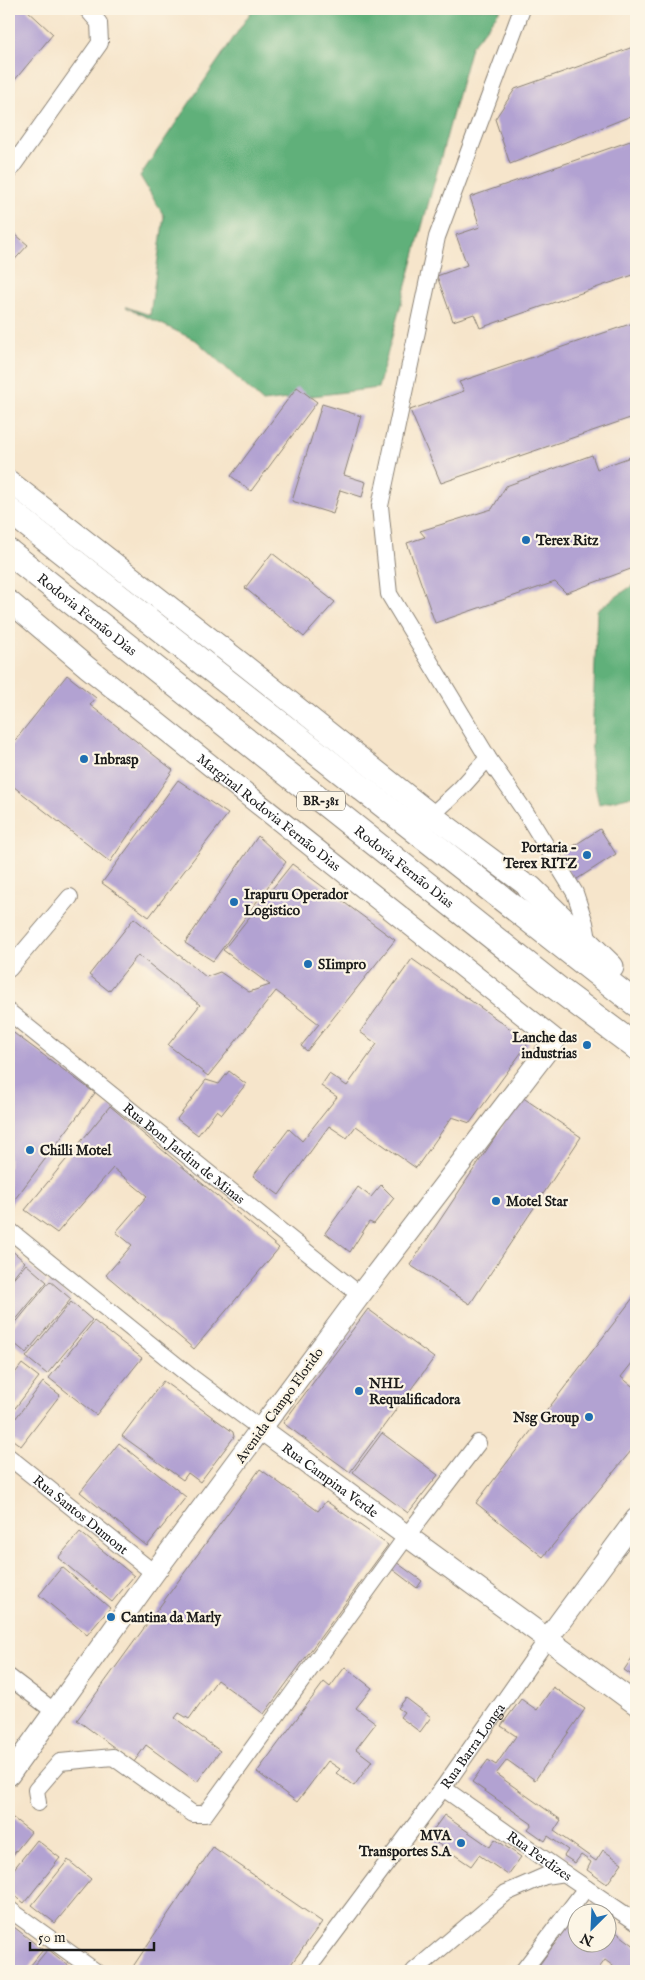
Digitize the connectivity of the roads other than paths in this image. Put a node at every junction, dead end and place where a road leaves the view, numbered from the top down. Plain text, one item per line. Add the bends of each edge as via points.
1 (87, 9) edge
2 (522, 9) edge
3 (9, 171) edge
4 (9, 481) edge
5 (9, 510) edge
6 (9, 552) edge
7 (9, 601) edge
8 (488, 758) junction
9 (432, 816) junction
10 (530, 888) joint
11 (70, 897) dead end
12 (589, 946) junction
13 (9, 969) edge
14 (636, 1004) edge
15 (9, 1012) edge
16 (555, 1040) joint
17 (636, 1047) edge
18 (9, 1230) edge
19 (360, 1295) junction
20 (261, 1430) junction
21 (478, 1443) dead end
22 (9, 1457) edge
23 (636, 1519) edge
24 (406, 1537) junction
25 (154, 1574) junction
26 (548, 1638) junction
27 (9, 1677) edge
28 (636, 1704) edge
29 (55, 1712) junction
30 (9, 1775) edge
31 (443, 1788) junction
32 (38, 1803) dead end
33 (564, 1873) junction
34 (586, 1888) junction
35 (9, 1909) edge
36 (636, 1922) edge
37 (91, 1970) edge
38 (306, 1971) edge
39 (414, 1971) edge
40 (523, 1971) edge

1 - 3 street via 99,23 100,43
2 - 8 street via 437,237 380,506 390,594
4 - 9 main road, BR-381
5 - 14 highway, BR-381
6 - 17 highway, Rodovia Fernão Dias / BR-381 via 557,988
7 - 16 main road, Marginal Rodovia Fernão Dias / BR-381 via 87,667
8 - 9 street
8 - 12 street via 574,893 585,922
9 - 10 main road, BR-381
10 - 12 highway, BR-381
11 - 13 street
12 - 14 highway, BR-381 via 612,967
15 - 19 street, Rua Bom Jardim de Minas
16 - 19 main road, Avenida Campo Florido
18 - 20 street, Rua Campina Verde via 191,1378
19 - 20 main road, Avenida Campo Florido
20 - 24 main road, Rua Campina Verde
20 - 25 main road, Avenida Campo Florido
21 - 24 street
22 - 25 street, Rua Santos Dumont
23 - 26 main road, Rua Barra Longa
24 - 26 main road, Rua Campina Verde
24 - 32 street via 205,1814 193,1814 113,1757 60,1762 36,1790
25 - 29 main road, Avenida Campo Florido
26 - 28 main road, Rua Campina Verde
26 - 31 street, Rua Barra Longa
27 - 29 street
29 - 30 main road, Avenida Campo Florido
31 - 33 street, Rua Perdizes
31 - 38 street, Rua Barra Longa
33 - 34 street, Rua Perdizes
33 - 39 street via 546,1876 506,1893
34 - 36 street, Rua Perdizes
34 - 40 street
35 - 37 street

